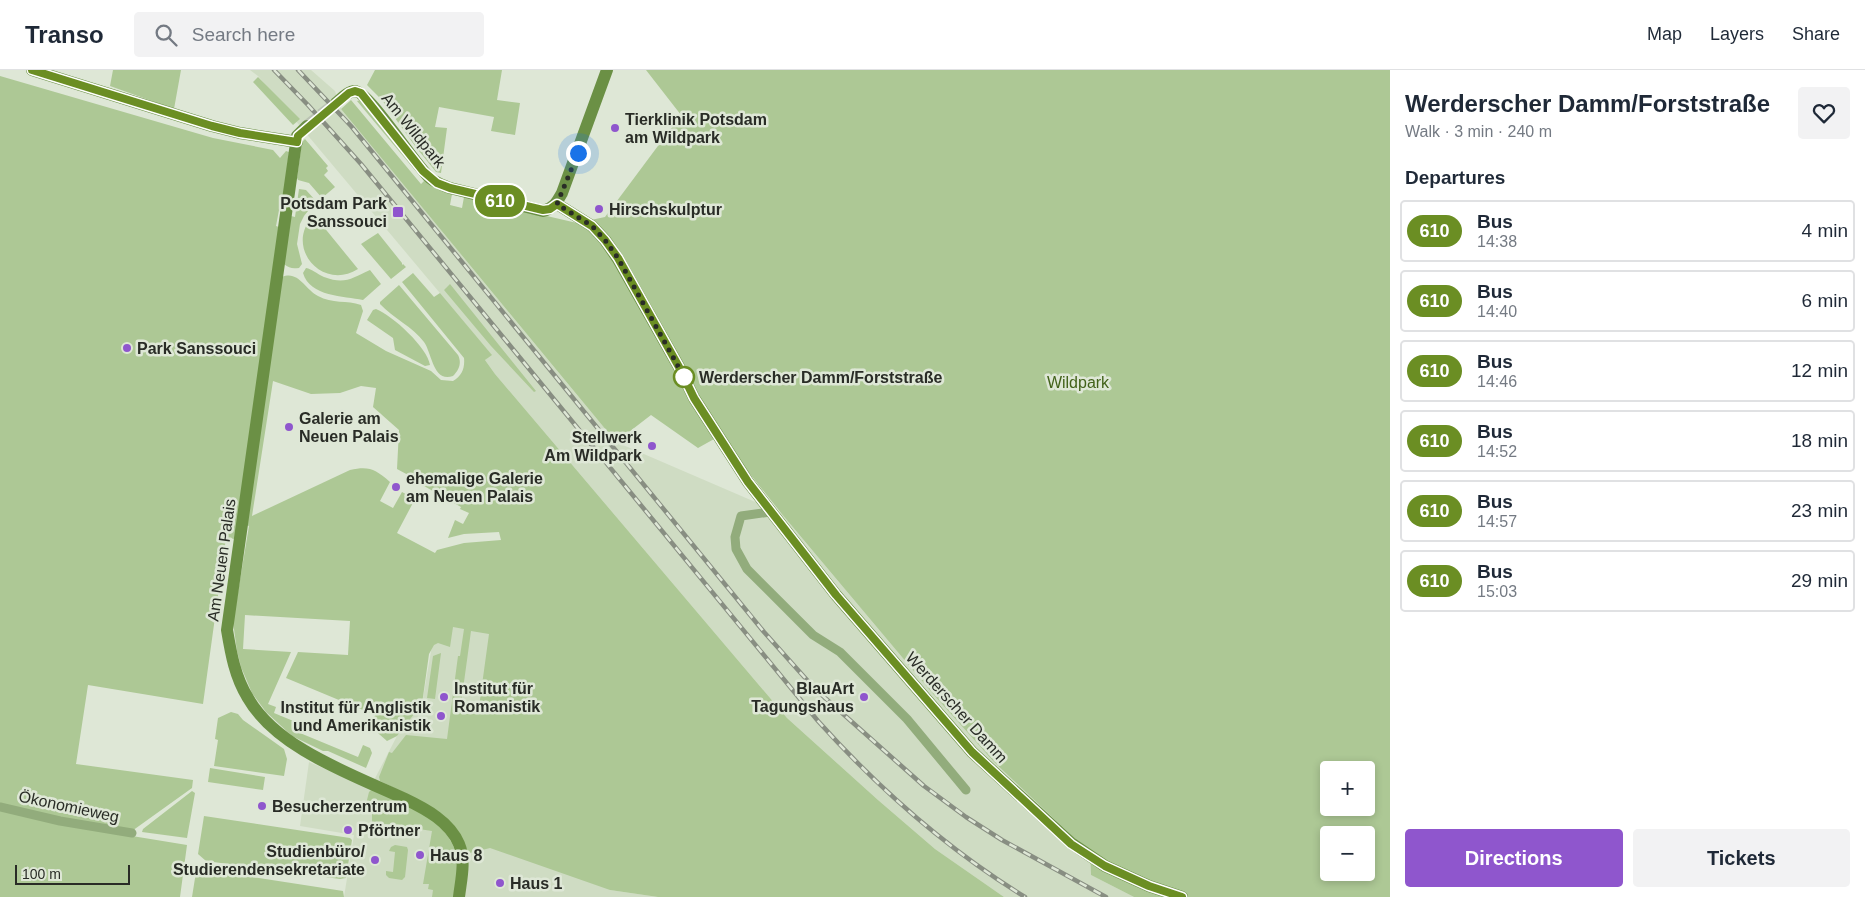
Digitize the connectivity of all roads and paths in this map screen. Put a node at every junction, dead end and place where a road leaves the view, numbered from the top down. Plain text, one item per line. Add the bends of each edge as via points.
1 (32, 70) edge
2 (607, 70) edge
3 (336, 103) tunnel mouth
4 (308, 126) tunnel mouth
5 (297, 142) junction
6 (557, 204) junction
7 (770, 512) junction
8 (966, 790) dead end
9 (0, 807) edge
10 (132, 834) dead end
11 (459, 897) edge
12 (1182, 897) edge

1 - 5 street via 212,126
2 - 6 street
3 - 6 street, Am Wildpark via 349,93 361,93 423,171 437,183 543,210
4 - 5 street via 298,136
5 - 11 street, Am Neuen Palais via 227,630 231,655 248,698 276,731 309,754 417,805 445,825 459,844 462,857
6 - 7 street, Werderscher Damm via 592,226 618,258 694,398
7 - 8 street via 741,516 735,537 736,549 747,569 813,635 840,652 907,719
7 - 12 street, Werderscher Damm via 836,595 972,752 1071,844 1105,866
9 - 10 street, Ökonomieweg

